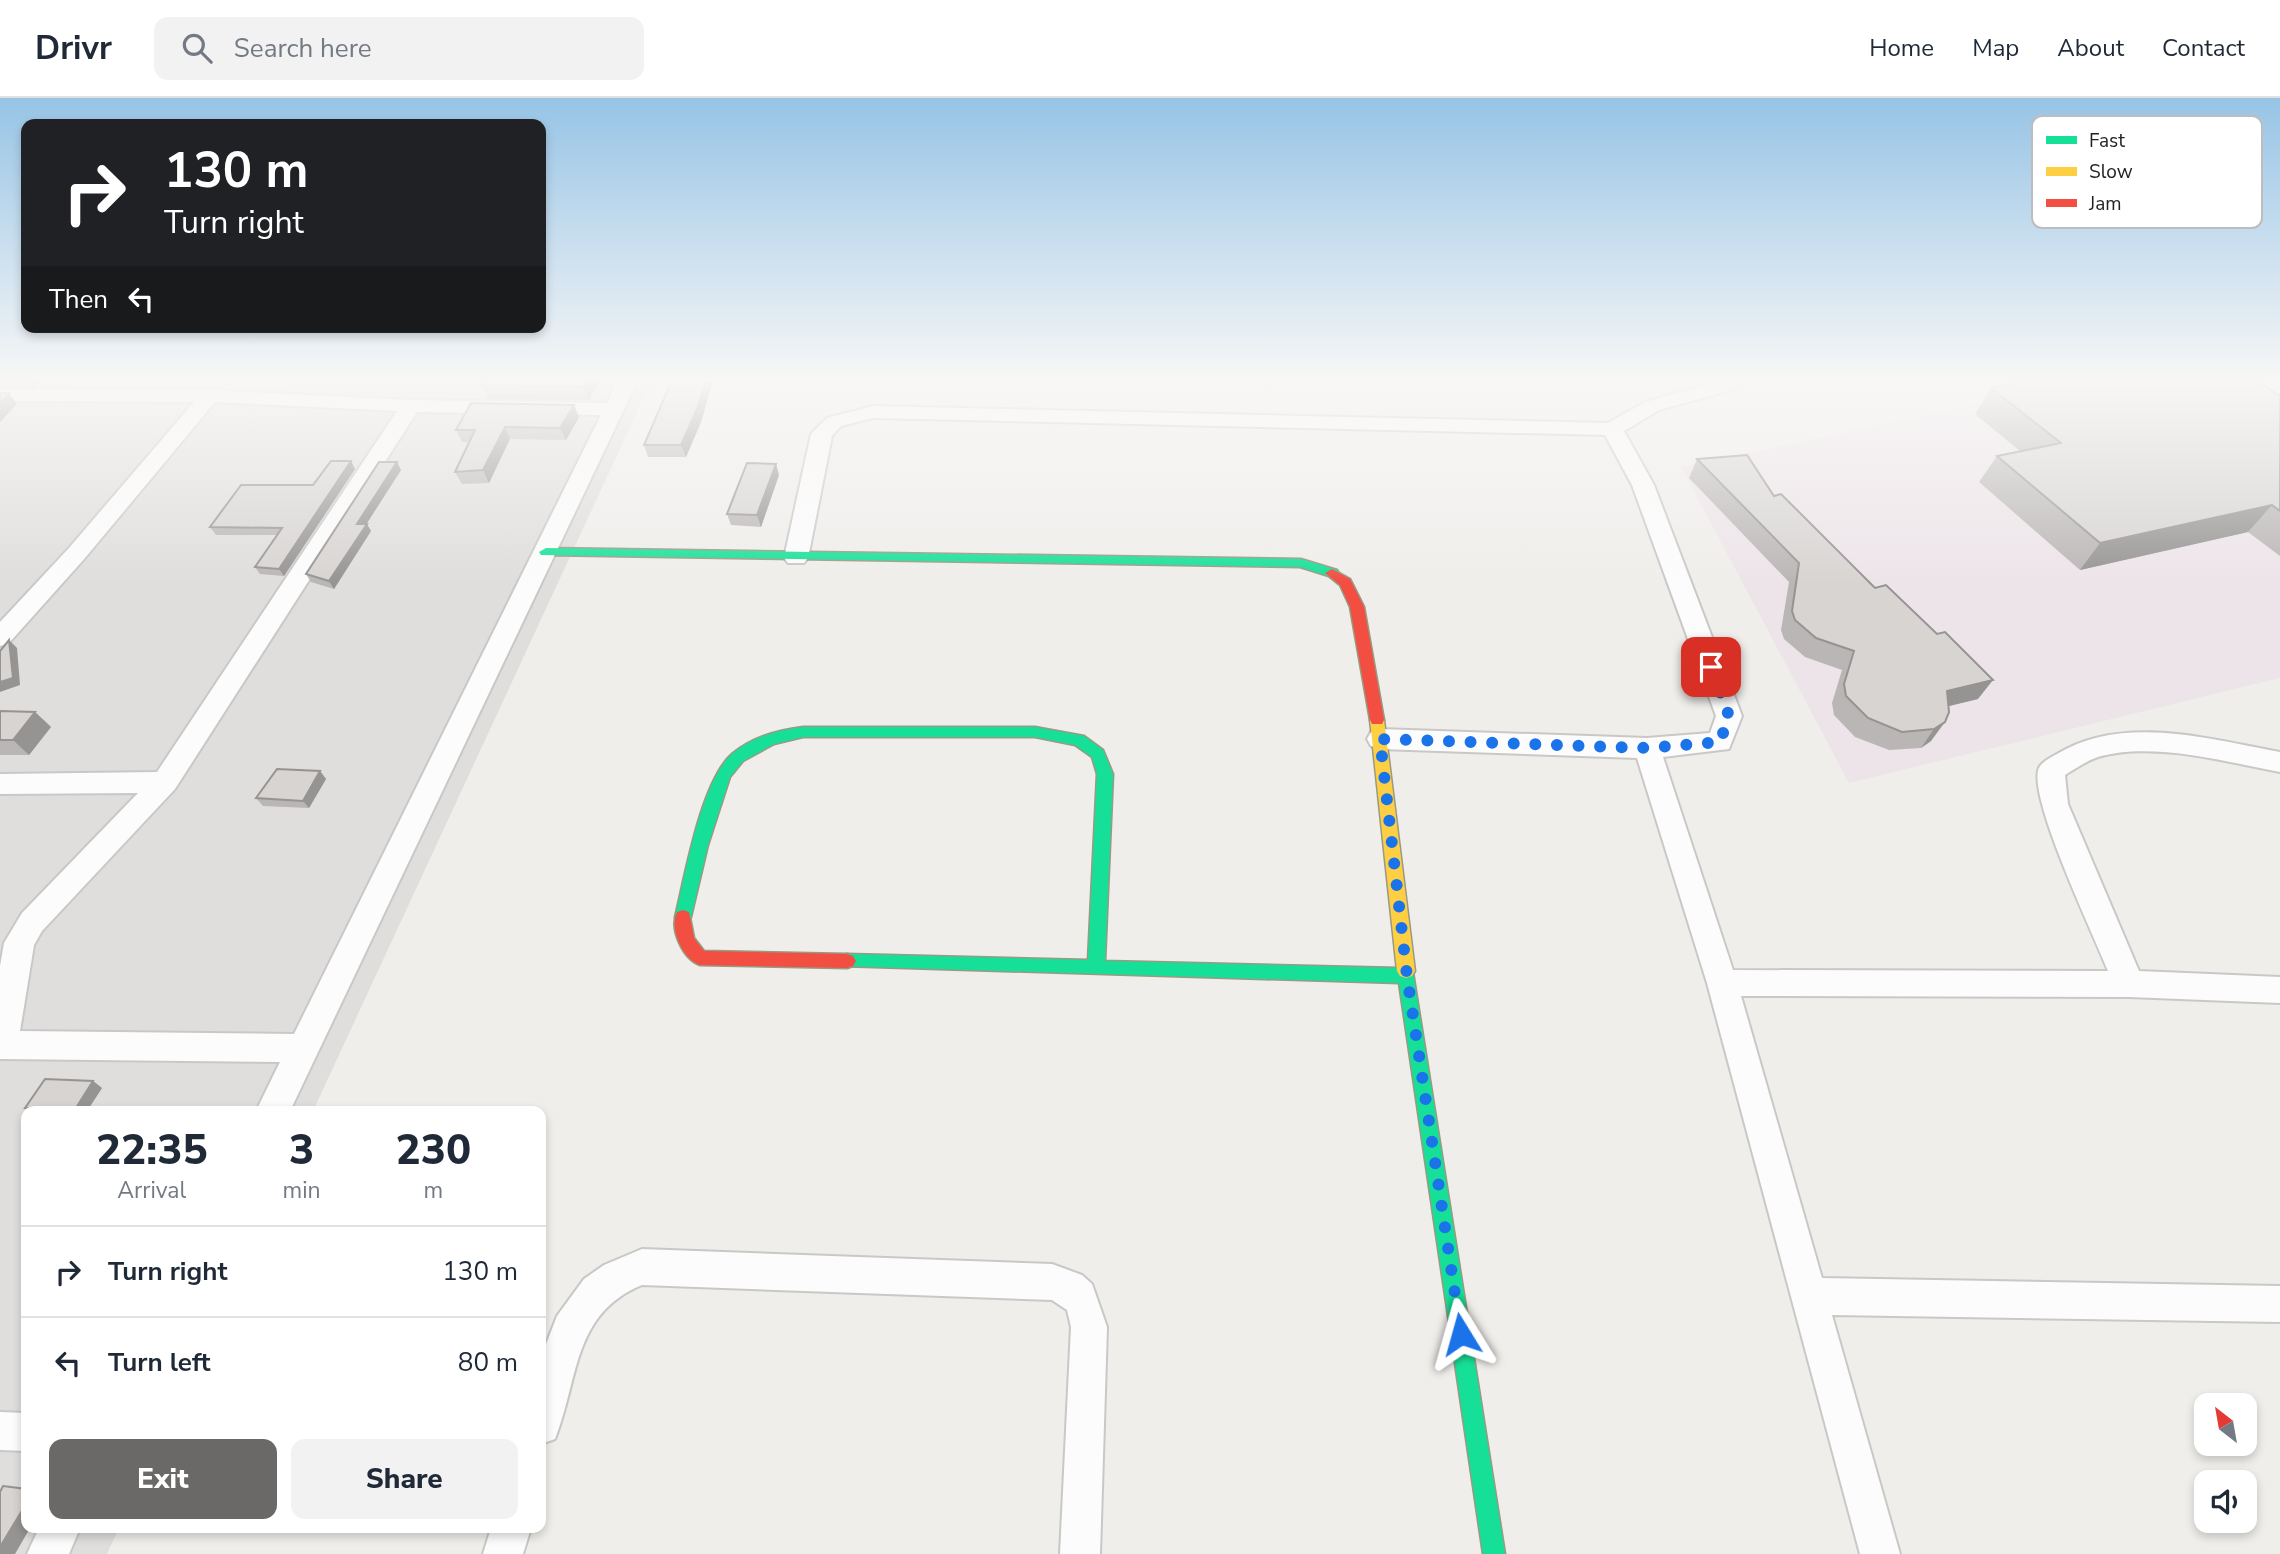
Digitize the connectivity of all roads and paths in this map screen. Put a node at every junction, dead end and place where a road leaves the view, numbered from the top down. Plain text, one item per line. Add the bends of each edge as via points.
1 (166, 448) edge
2 (384, 448) edge
3 (595, 448) edge
4 (819, 448) edge
5 (1622, 448) edge
6 (546, 552) junction
7 (796, 558) junction
8 (0, 637) edge
9 (1380, 739) junction
10 (1647, 748) junction
11 (2280, 762) edge
12 (165, 782) junction
13 (0, 784) edge
14 (1096, 965) junction
15 (1407, 976) junction
16 (1722, 983) junction
17 (2129, 984) junction
18 (2280, 989) edge
19 (1, 1045) edge
20 (305, 1048) junction
21 (276, 1106) edge
22 (1809, 1296) junction
23 (2280, 1304) edge
24 (546, 1408) edge
25 (0, 1431) edge
26 (21, 1432) edge
27 (58, 1533) edge
28 (509, 1533) edge
29 (47, 1554) edge
30 (503, 1554) edge
31 (1080, 1554) edge
32 (1494, 1554) edge
33 (1880, 1554) edge

1 - 8 street
2 - 12 street
3 - 6 street
4 - 7 street
5 - 10 street via 1643,485 1729,716 1720,742
6 - 7 street
6 - 20 street
7 - 9 street via 1301,563 1328,569 1345,582 1357,607
9 - 10 street
9 - 15 street
10 - 16 street
11 - 17 street via 2176,745 2105,745 2075,755 2052,771 2054,804
12 - 13 street
12 - 19 street via 32,922 19,943
14 - 14 street via 700,958 686,943 681,923 685,896 725,769 755,744 776,735 803,732 1035,732 1079,740 1098,754 1105,774
14 - 15 street
15 - 32 street
16 - 17 street
16 - 22 street
17 - 18 street
19 - 20 street
20 - 21 street
22 - 23 street
22 - 33 street
24 - 31 street via 572,1320 599,1288 642,1267 1071,1286 1085,1304 1089,1327
25 - 26 street
27 - 29 street
28 - 30 street

